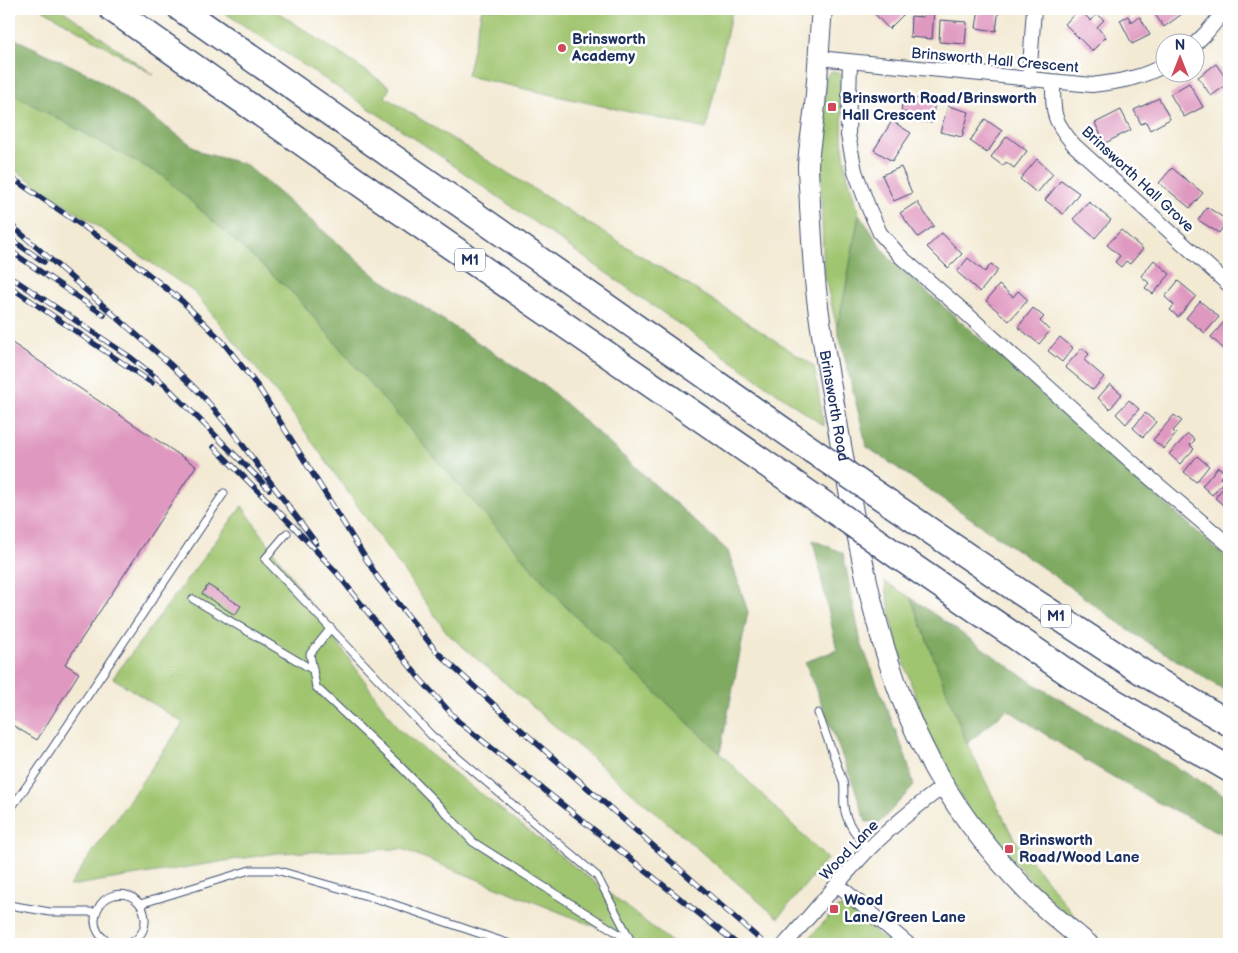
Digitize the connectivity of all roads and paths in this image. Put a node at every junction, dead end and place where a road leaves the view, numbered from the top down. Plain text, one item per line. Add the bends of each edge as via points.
1 (112, 9) edge
2 (182, 9) edge
3 (822, 9) edge
4 (1034, 9) edge
5 (1226, 9) edge
6 (1206, 33) edge
7 (818, 58) junction
8 (850, 62) junction
9 (1156, 69) edge
10 (1029, 80) junction
11 (1053, 82) junction
12 (1229, 285) edge
13 (224, 493) dead end
14 (287, 533) dead end
15 (1229, 545) edge
16 (193, 599) dead end
17 (331, 628) junction
18 (313, 670) junction
19 (818, 713) dead end
20 (1229, 723) edge
21 (1229, 769) edge
22 (944, 786) junction
23 (9, 810) edge
24 (869, 849) junction
25 (837, 884) junction
26 (140, 904) junction
27 (9, 905) edge
28 (96, 912) junction
29 (633, 943) edge
30 (113, 944) edge
31 (131, 944) edge
32 (510, 944) edge
33 (785, 944) edge
34 (908, 944) edge
35 (1088, 944) edge

1 - 21 highway, M1, bridge via 899,557 1086,684
2 - 20 highway, M1, bridge via 813,451 1142,672
3 - 7 main road, Brinsworth Road
4 - 10 street
5 - 6 street
7 - 8 street, Brinsworth Hall Crescent
7 - 22 main road, Brinsworth Road via 808,165 817,297 833,397 863,564 880,632 908,715
8 - 10 street, Brinsworth Hall Crescent
8 - 15 street via 848,135 855,171 880,233 902,257
9 - 11 street, Brinsworth Hall Crescent via 1116,82 1092,85
10 - 11 street, Brinsworth Hall Crescent
11 - 12 street, Brinsworth Hall Grove via 1056,119 1074,145
13 - 23 lane
14 - 17 lane via 265,559
16 - 18 lane
17 - 18 lane via 310,654
17 - 29 lane via 431,736 596,876
18 - 29 lane via 316,687 404,770 473,842
19 - 24 lane via 844,781 847,819
22 - 24 street, Wood Lane via 915,807
22 - 35 main road, Brinsworth Road via 1004,866 1051,914
24 - 25 street, Wood Lane
25 - 33 street, Wood Lane
25 - 34 street
26 - 28 lane via 134,898 117,894 104,900
26 - 31 lane via 146,924
26 - 32 lane via 250,870 276,870 384,901
27 - 28 lane via 50,912
28 - 30 lane via 98,933

